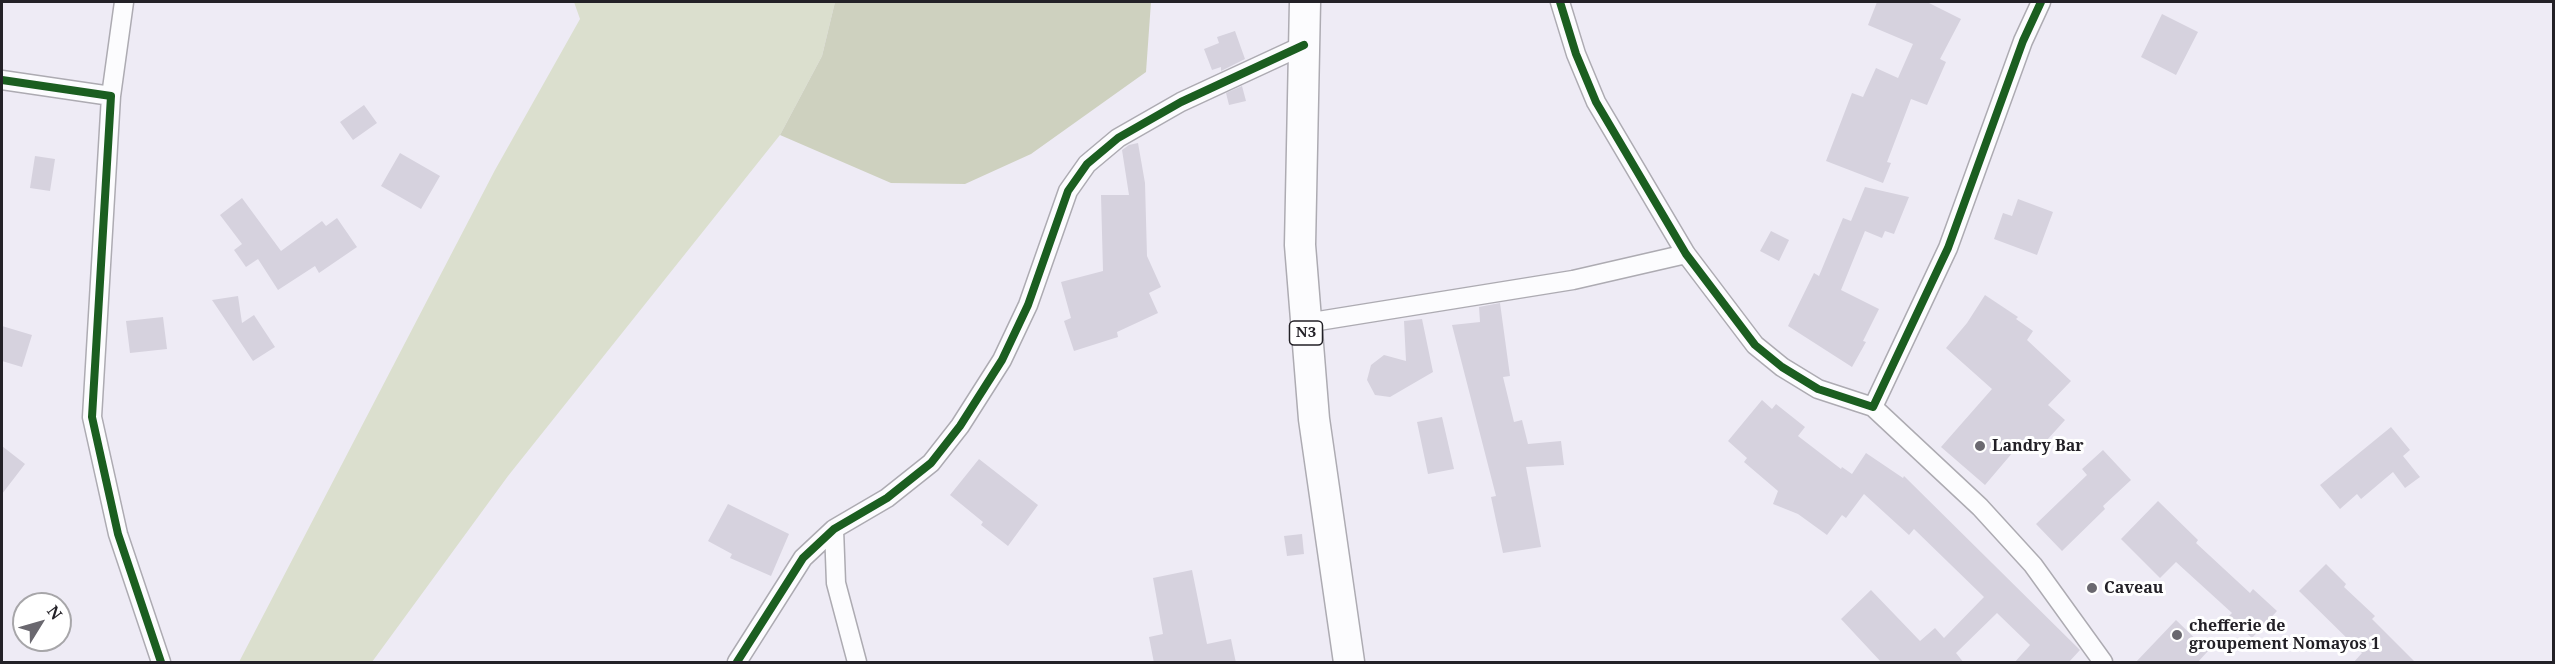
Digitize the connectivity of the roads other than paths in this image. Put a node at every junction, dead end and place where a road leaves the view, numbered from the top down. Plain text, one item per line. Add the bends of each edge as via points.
1 (124, 2) edge
2 (1305, 2) edge
3 (1560, 2) edge
4 (2041, 2) edge
5 (1304, 45) junction
6 (2, 80) edge
7 (111, 96) junction
8 (1686, 254) junction
9 (1306, 323) junction
10 (1873, 406) junction
11 (834, 529) junction
12 (160, 663) edge
13 (737, 663) edge
14 (857, 663) edge
15 (1349, 663) edge
16 (2103, 663) edge

1 - 7 street
2 - 5 highway, N3
3 - 8 street via 1596,102
4 - 10 street via 1948,248
5 - 9 highway, N3 via 1300,245
5 - 11 street via 1181,102 1118,138 1087,164 1068,191 1028,305 1002,360 960,426 931,463 887,498
6 - 7 street
7 - 12 street via 92,417 118,534
8 - 9 street via 1573,280
8 - 10 street via 1755,345 1782,367 1818,390
9 - 15 highway, N3 via 1314,419
10 - 16 street via 1980,507 2033,565
11 - 13 street via 803,558
11 - 14 street via 836,584

